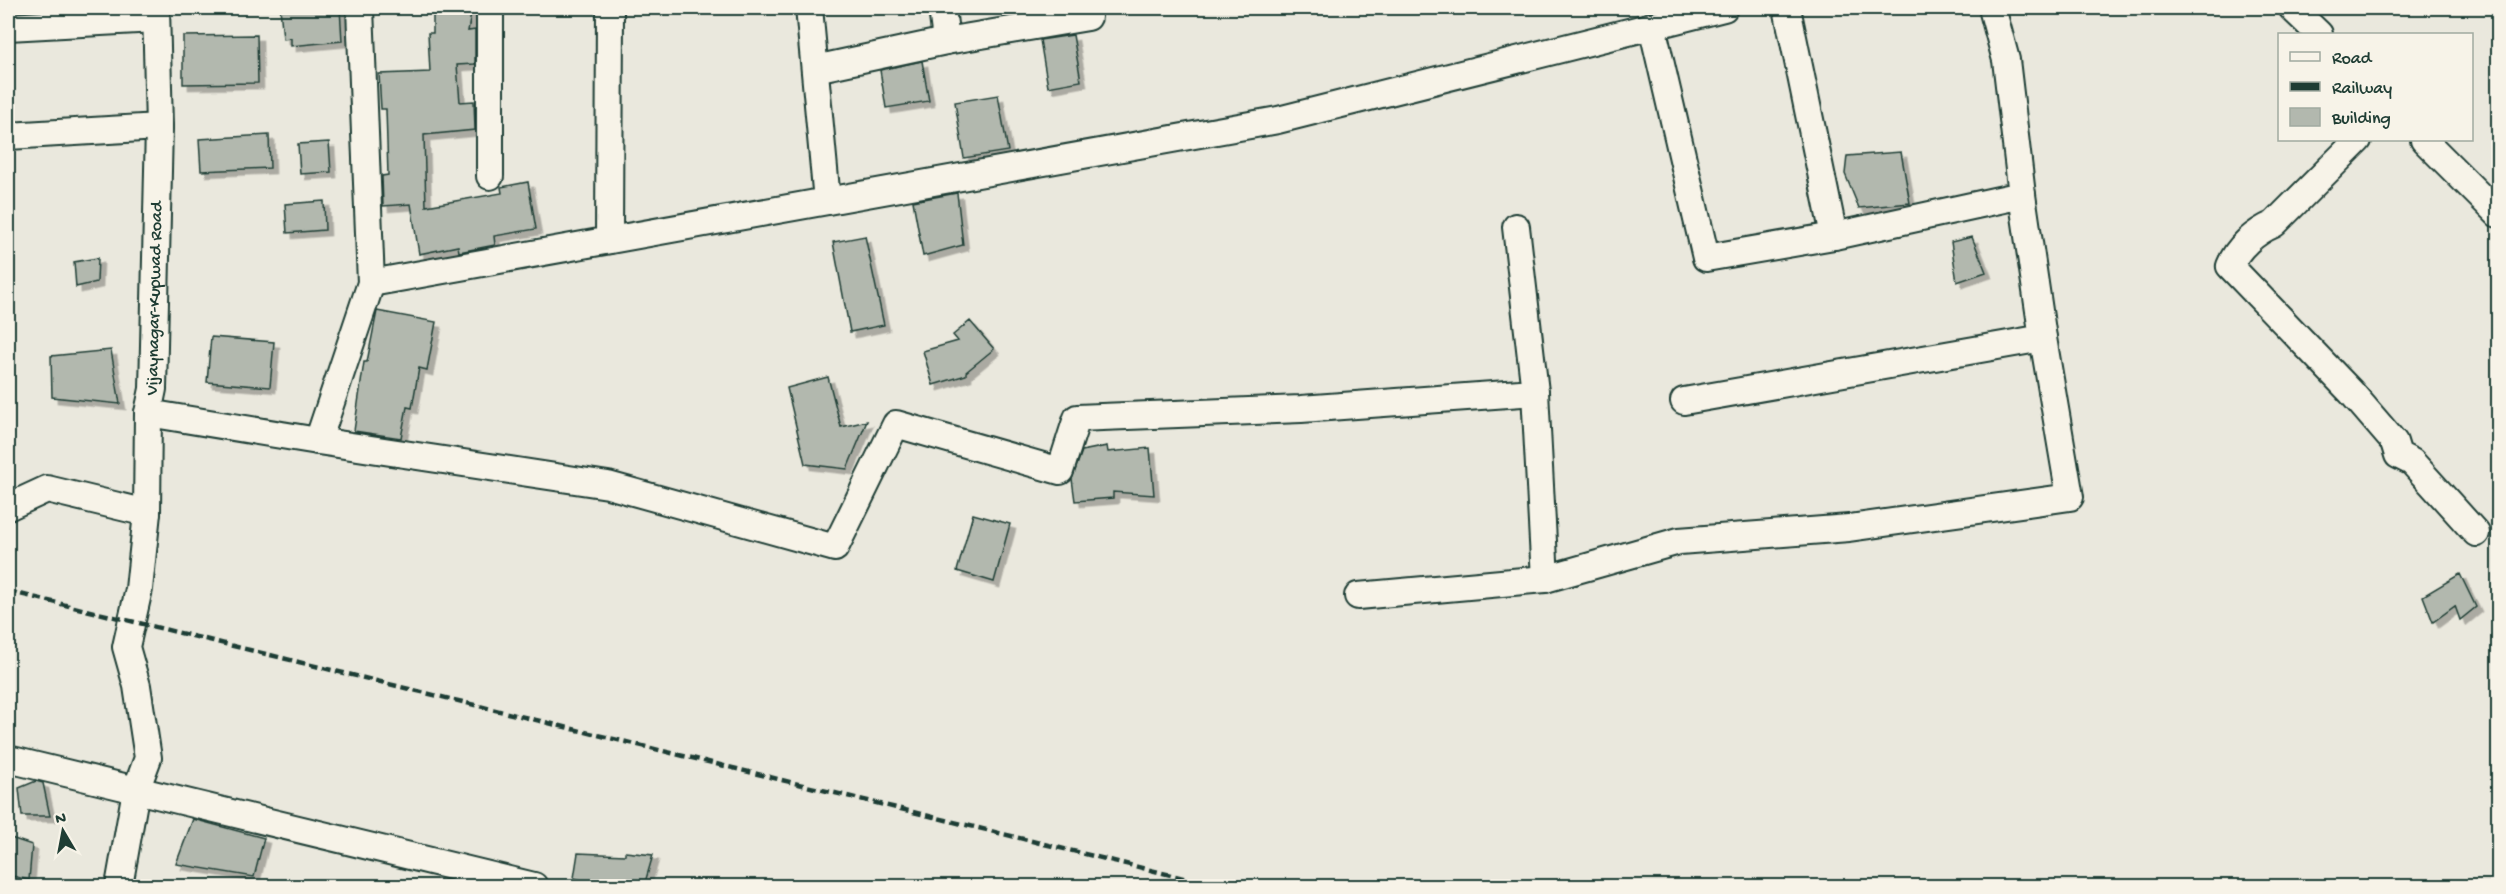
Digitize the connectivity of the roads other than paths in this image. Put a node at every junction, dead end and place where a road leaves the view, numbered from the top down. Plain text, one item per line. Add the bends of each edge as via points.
1 (360, 8) edge
2 (490, 8) edge
3 (610, 8) edge
4 (809, 8) edge
5 (942, 8) edge
6 (1724, 8) edge
7 (1787, 8) edge
8 (1992, 8) edge
9 (2292, 8) edge
10 (156, 13) edge
11 (1088, 17) dead end
12 (1652, 26) junction
13 (8, 27) edge
14 (2318, 33) edge
15 (946, 41) junction
16 (815, 69) junction
17 (159, 127) junction
18 (8, 136) edge
19 (2357, 141) edge
20 (2425, 141) edge
21 (490, 176) dead end
22 (2022, 195) junction
23 (827, 201) junction
24 (2499, 214) edge
25 (1516, 227) dead end
26 (1834, 236) junction
27 (609, 240) junction
28 (370, 283) junction
29 (2043, 338) junction
30 (1535, 392) junction
31 (1684, 401) dead end
32 (148, 413) junction
33 (318, 441) junction
34 (8, 507) edge
35 (147, 513) junction
36 (2476, 533) dead end
37 (1545, 579) junction
38 (1358, 596) dead end
39 (8, 759) edge
40 (136, 790) junction
41 (119, 886) edge
42 (534, 886) edge

1 - 28 street
2 - 21 street
3 - 27 street
4 - 16 street
5 - 15 street
6 - 12 street
7 - 26 street
8 - 22 street via 2006,60
9 - 14 street
10 - 13 street
10 - 17 street, Vijaynagar-Kupwad Road
11 - 15 street
12 - 23 street via 1278,120
12 - 26 street via 1706,258
15 - 16 street
16 - 23 street
17 - 18 street
17 - 32 street, Vijaynagar-Kupwad Road via 153,389
19 - 36 street via 2274,224 2259,230 2230,266 2394,441 2398,455 2412,462
20 - 24 street
22 - 26 street
22 - 29 street
23 - 27 street
25 - 30 street
27 - 28 street
28 - 33 street
29 - 31 street
29 - 37 street via 2070,497 1849,528 1679,541
30 - 33 street via 1301,409 1077,418 1059,471 896,424 835,548 608,485
30 - 37 street
32 - 33 street
32 - 35 street, Vijaynagar-Kupwad Road
34 - 35 street via 47,489
35 - 40 street, Vijaynagar-Kupwad Road via 126,647 137,686 148,758
37 - 38 street
39 - 40 street
40 - 41 street
40 - 42 street

